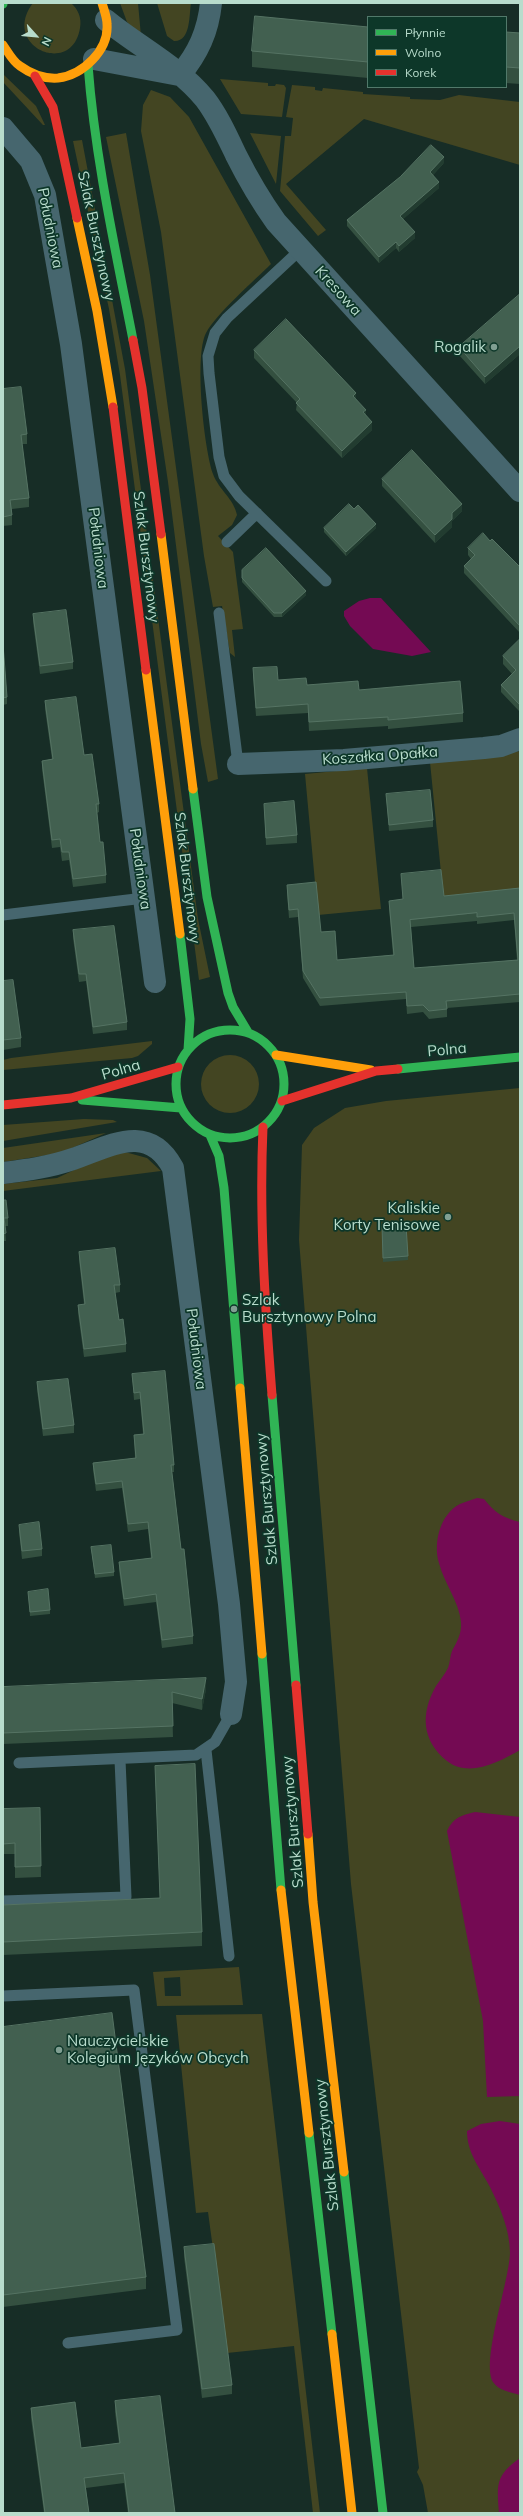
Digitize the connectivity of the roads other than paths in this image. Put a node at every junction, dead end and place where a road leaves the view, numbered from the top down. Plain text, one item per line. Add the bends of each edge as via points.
1 (211, 3) edge
2 (104, 12) edge
3 (3, 45) edge
4 (91, 62) junction
5 (180, 75) junction
6 (35, 76) junction
7 (3, 128) edge
8 (300, 250) junction
9 (520, 491) edge
10 (257, 512) junction
11 (227, 542) dead end
12 (326, 581) dead end
13 (219, 613) dead end
14 (520, 739) edge
15 (238, 764) joint
16 (144, 898) junction
17 (3, 915) edge
18 (155, 982) dead end
19 (248, 1032) junction
20 (188, 1050) junction
21 (276, 1055) junction
22 (520, 1057) edge
23 (178, 1068) junction
24 (376, 1071) junction
25 (71, 1098) junction
26 (282, 1101) junction
27 (3, 1105) edge
28 (181, 1108) junction
29 (263, 1127) junction
30 (210, 1135) junction
31 (3, 1173) edge
32 (231, 1714) joint
33 (206, 1750) junction
34 (120, 1760) junction
35 (20, 1763) dead end
36 (3, 1900) edge
37 (229, 1956) dead end
38 (3, 1996) edge
39 (68, 2343) dead end
40 (352, 2513) edge
41 (383, 2513) edge

1 - 5 street via 205,35 199,49
2 - 4 main road via 106,33 101,48
2 - 5 street, Kresowa via 124,35 152,51
3 - 6 main road via 20,68
4 - 5 street
4 - 6 main road via 76,73 62,78
4 - 19 main road, Szlak Bursztynowy via 92,119 142,388 207,897 228,994
5 - 8 street, Kresowa via 206,100 262,202
6 - 20 main road, Szlak Bursztynowy via 53,107 58,127 97,311 112,400 188,991
7 - 16 street, Południowa via 31,162 45,195 71,344
8 - 9 street, Kresowa
8 - 10 lane via 227,318 215,333 208,356 213,417 224,476 230,486
10 - 11 lane
10 - 12 lane
13 - 15 lane
14 - 15 street, Koszałka Opałka via 501,746 476,749 344,760
16 - 17 lane
16 - 18 street, Południowa
19 - 20 main road via 215,1032 200,1039
19 - 21 main road via 259,1038
20 - 23 main road
21 - 24 main road, Polna
21 - 26 main road via 285,1084
22 - 24 main road, Polna
23 - 25 main road, Polna
23 - 28 main road via 177,1095
24 - 26 main road, Polna
25 - 27 main road, Polna
25 - 28 main road, Polna
26 - 29 main road via 275,1115
28 - 30 main road via 198,1128
29 - 30 main road via 237,1138
29 - 41 main road, Szlak Bursztynowy via 262,1264 309,1848
30 - 40 main road, Szlak Bursztynowy via 218,1156 224,1188 282,1901
31 - 32 street, Południowa via 57,1164 104,1146 133,1141 158,1149 167,1157 172,1168 229,1611 236,1682
32 - 33 lane via 215,1742
33 - 34 lane via 187,1757
33 - 37 lane
34 - 35 lane
34 - 36 lane via 126,1897
38 - 39 lane via 134,1990 177,2330

